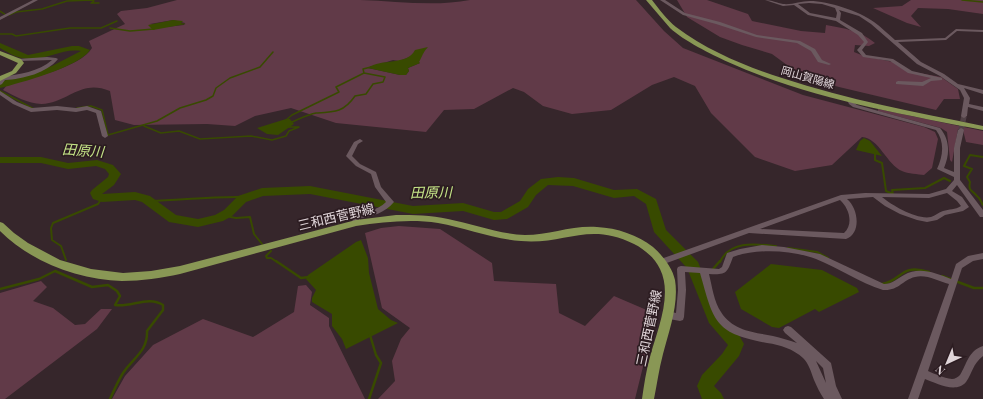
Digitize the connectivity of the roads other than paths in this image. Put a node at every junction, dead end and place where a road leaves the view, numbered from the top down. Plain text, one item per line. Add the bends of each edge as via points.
1 (36, 0) edge
2 (649, 0) edge
3 (654, 0) edge
4 (662, 0) edge
5 (767, 0) edge
6 (795, 4) junction
7 (836, 7) junction
8 (0, 19) edge
9 (838, 20) junction
10 (983, 31) edge
11 (895, 41) junction
12 (0, 53) edge
13 (18, 60) junction
14 (829, 64) dead end
15 (917, 73) junction
16 (942, 74) junction
17 (1, 80) edge
18 (898, 83) dead end
19 (957, 85) junction
20 (983, 92) edge
21 (0, 93) edge
22 (850, 100) junction
23 (966, 105) junction
24 (983, 109) edge
25 (964, 116) tunnel mouth
26 (983, 124) edge
27 (983, 128) edge
28 (961, 130) tunnel mouth
29 (106, 136) dead end
30 (360, 141) dead end
31 (957, 178) junction
32 (948, 191) junction
33 (876, 196) junction
34 (841, 197) junction
35 (983, 215) edge
36 (356, 223) junction
37 (0, 225) edge
38 (749, 231) junction
39 (983, 256) edge
40 (661, 262) junction
41 (699, 271) junction
42 (954, 281) junction
43 (667, 315) junction
44 (788, 330) dead end
45 (983, 350) edge
46 (922, 373) junction
47 (648, 399) edge
48 (829, 399) edge
49 (836, 399) edge
50 (913, 399) edge

1 - 8 street
2 - 22 main road, 岡山賀陽線 via 673,28 717,55 772,77
3 - 26 main road, 岡山賀陽線 via 667,18 688,35 752,67 848,96
4 - 14 street via 684,14 761,37 798,42 813,50 820,60
5 - 6 street via 780,4
6 - 7 street via 816,2
6 - 9 street via 809,14
7 - 9 street via 839,13
7 - 11 street via 868,19
9 - 15 street via 863,37 866,44 859,50 863,54 891,60 908,71
10 - 11 street via 956,30 946,39
11 - 16 street via 919,63
12 - 13 main road
13 - 17 main road via 21,63 18,69
13 - 17 street via 56,60 38,70
15 - 16 street
15 - 18 street via 940,78 923,84
16 - 19 street
19 - 20 street
19 - 23 street via 965,93
21 - 29 street via 31,110 92,108 99,112
22 - 27 main road, 岡山賀陽線
22 - 31 street via 855,106 938,129 945,139 944,162 940,169
23 - 24 street
23 - 25 street
28 - 31 street via 957,148
30 - 36 street via 348,156 358,165 374,173 378,188 388,205 377,213 356,216
31 - 32 street
31 - 35 street
32 - 33 street via 929,196
32 - 33 street via 960,198 965,207 929,220 908,215 882,202
33 - 34 street
34 - 38 street
34 - 38 street via 850,206 853,223 846,236
36 - 37 main road, 三和西菅野線 via 169,272 121,277 80,270 44,257 15,239
36 - 40 main road, 三和西菅野線 via 382,219 423,218 524,238 592,230 608,231 638,242 655,254
38 - 40 street
39 - 42 street via 964,261 959,266
40 - 43 main road, 三和西菅野線 via 669,276 671,289
41 - 42 street via 721,272 725,269 730,255 753,248 765,248 817,256 883,287 890,288 917,274
41 - 43 street via 681,270 680,317
41 - 48 street via 724,323 741,333 794,346 804,353 813,362
42 - 46 street
43 - 47 main road, 三和西菅野線
44 - 49 street via 828,366
45 - 46 street via 974,359 964,380 958,384 941,383
46 - 50 street

